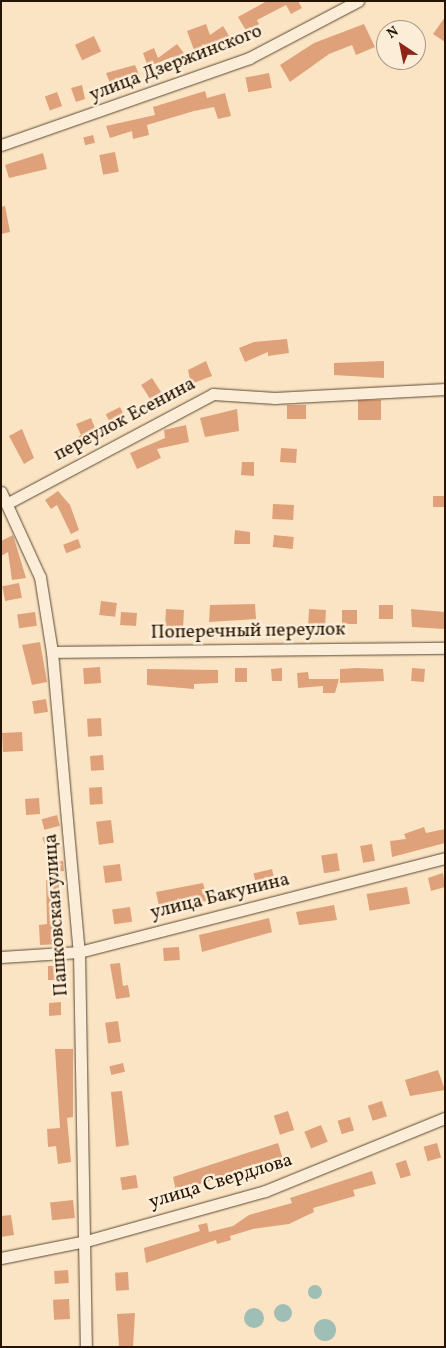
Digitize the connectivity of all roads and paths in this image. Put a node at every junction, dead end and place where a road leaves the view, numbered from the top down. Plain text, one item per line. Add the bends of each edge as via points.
1 (358, 1) edge
2 (1, 145) edge
3 (445, 389) edge
4 (1, 492) edge
5 (8, 503) junction
6 (445, 648) edge
7 (52, 652) junction
8 (445, 858) edge
9 (80, 952) junction
10 (1, 957) edge
11 (445, 1118) edge
12 (86, 1241) junction
13 (1, 1258) edge
14 (86, 1347) edge

1 - 2 street, улица Дзержинского via 248,58
3 - 5 street, переулок Есенина via 275,398 213,394
4 - 5 street, Пашковская улица
5 - 7 street, Пашковская улица via 40,577
6 - 7 street, Поперечный переулок
7 - 9 street, Пашковская улица
8 - 9 street, улица Бакунина
9 - 10 street, улица Бакунина
9 - 12 street, Пашковская улица
11 - 12 street, улица Свердлова via 265,1191
12 - 13 street, улица Свердлова
12 - 14 street, Пашковская улица

